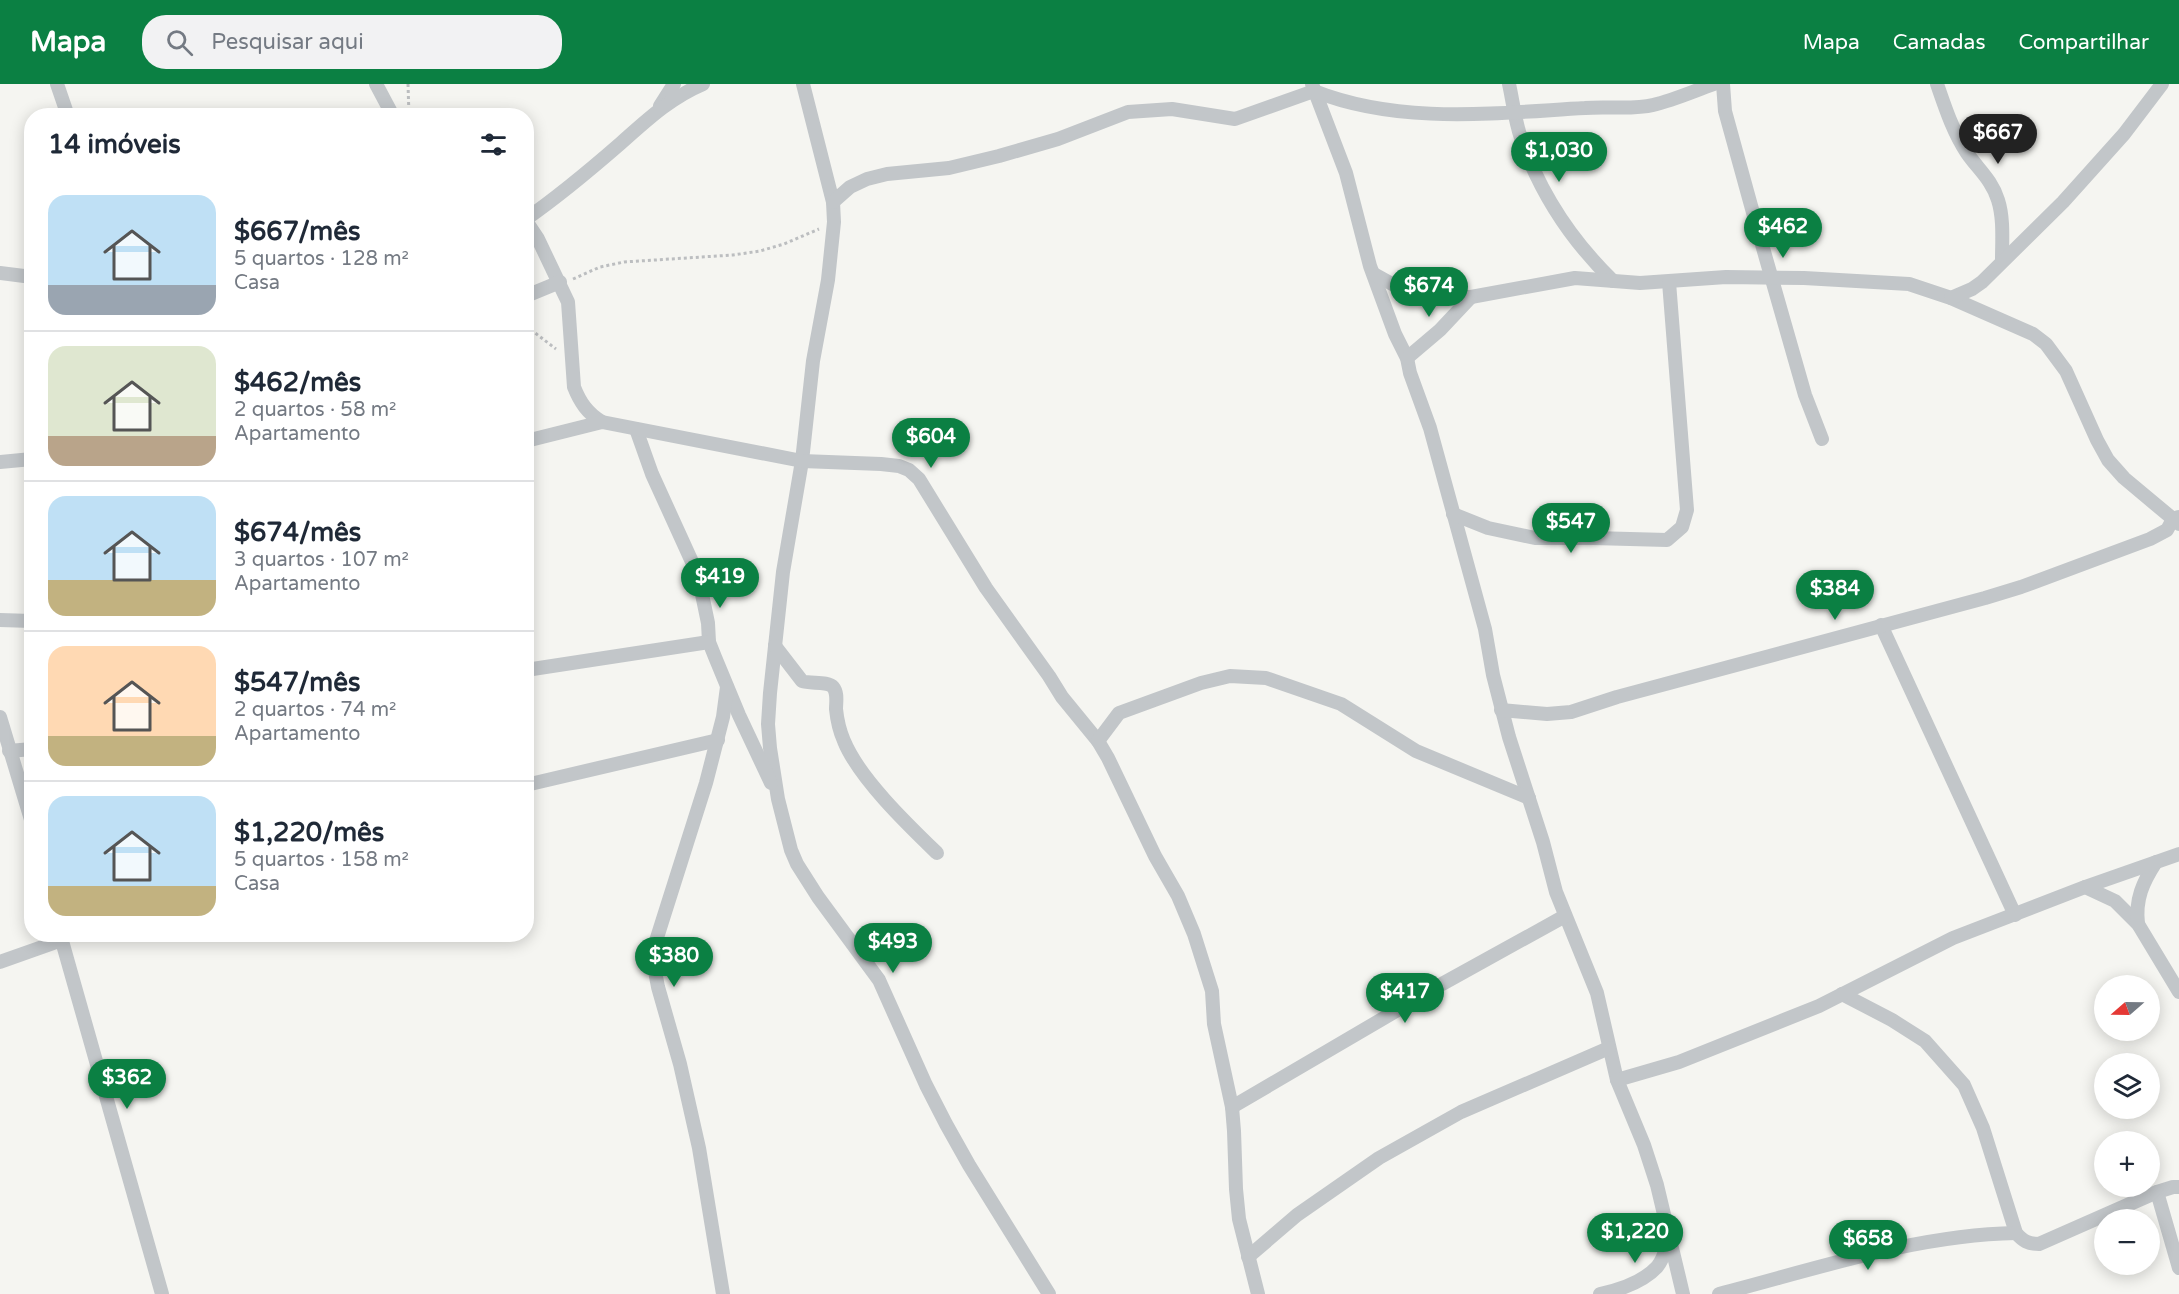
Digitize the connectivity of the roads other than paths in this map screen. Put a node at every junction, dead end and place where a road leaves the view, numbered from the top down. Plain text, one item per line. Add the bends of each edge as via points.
1 (57, 84) edge
2 (376, 84) edge
3 (674, 84) edge
4 (703, 84) edge
5 (803, 84) edge
6 (1509, 84) edge
7 (1714, 84) edge
8 (1723, 84) edge
9 (1937, 84) edge
10 (2162, 84) edge
11 (1313, 87) edge
12 (64, 108) edge
13 (389, 108) edge
14 (657, 110) junction
15 (1515, 112) junction
16 (833, 202) junction
17 (534, 214) edge
18 (534, 235) edge
19 (2002, 260) junction
20 (0, 273) edge
21 (1374, 273) junction
22 (24, 276) edge
23 (1773, 277) junction
24 (1613, 280) junction
25 (560, 282) junction
26 (1669, 282) junction
27 (534, 293) edge
28 (1471, 297) junction
29 (1951, 298) junction
30 (1407, 357) junction
31 (602, 422) junction
32 (636, 429) junction
33 (534, 439) edge
34 (1822, 439) dead end
35 (24, 460) edge
36 (802, 461) junction
37 (0, 462) edge
38 (1454, 514) junction
39 (2177, 520) edge
40 (0, 620) edge
41 (24, 621) edge
42 (1881, 625) junction
43 (709, 642) junction
44 (775, 646) junction
45 (534, 669) edge
46 (727, 687) junction
47 (1501, 710) junction
48 (0, 717) edge
49 (718, 740) junction
50 (1098, 741) junction
51 (24, 750) edge
52 (9, 751) junction
53 (534, 783) edge
54 (24, 798) edge
55 (778, 798) junction
56 (1529, 798) junction
57 (937, 854) dead end
58 (2179, 854) edge
59 (2156, 862) junction
60 (2085, 887) junction
61 (2015, 915) junction
62 (1565, 916) junction
63 (2138, 924) junction
64 (49, 942) edge
65 (62, 942) edge
66 (0, 962) edge
67 (2179, 992) edge
68 (1842, 994) junction
69 (1609, 1048) junction
70 (1617, 1080) junction
71 (1232, 1107) junction
72 (2179, 1187) edge
73 (2160, 1191) edge
74 (2146, 1197) edge
75 (2158, 1197) edge
76 (2016, 1233) junction
77 (1671, 1235) junction
78 (1248, 1257) junction
79 (2179, 1268) edge
80 (162, 1294) edge
81 (723, 1294) edge
82 (1049, 1294) edge
83 (1257, 1294) edge
84 (1600, 1294) edge
85 (1683, 1294) edge
86 (1719, 1294) edge

1 - 12 street
2 - 13 street
3 - 14 street
4 - 14 street
5 - 16 street
6 - 15 street
7 - 15 street via 1651,106
8 - 23 street via 1725,111
9 - 19 street via 1967,152 1991,181 2002,216
10 - 19 street via 2124,134 2063,202
11 - 15 street via 1338,100 1407,113
11 - 16 street via 1235,119 1172,109 1128,112 1058,140 999,156 949,168 867,179
11 - 21 street via 1347,173
14 - 17 street
15 - 24 street via 1526,150 1567,230
16 - 36 street via 828,280 813,361
18 - 25 street
19 - 29 street via 1982,282
20 - 22 street
21 - 28 street via 1426,296
21 - 30 street
23 - 26 street
23 - 29 street via 1909,284
23 - 34 street via 1805,395
24 - 26 street
24 - 28 street via 1566,279
25 - 27 street
25 - 31 street via 570,312 574,387 589,412
26 - 38 street via 1688,510 1682,527 1667,540 1535,538 1488,528
28 - 30 street
29 - 39 street via 2033,334 2046,344 2066,371 2108,460 2124,478
30 - 38 street
31 - 32 street
31 - 33 street
32 - 36 street
32 - 43 street via 698,575
35 - 37 street
36 - 44 street
36 - 50 street via 899,466 919,479 986,588 1062,697
38 - 47 street via 1485,629
39 - 42 street via 2150,539 2021,587
40 - 41 street
42 - 47 street via 1570,712
42 - 61 street
43 - 45 street
43 - 46 street
44 - 55 street via 768,724
44 - 57 street via 802,681 834,688 844,740 857,765
46 - 49 street
46 - 55 street
47 - 56 street
48 - 52 street
49 - 53 street
49 - 81 street via 653,961 699,1148
50 - 56 street via 1119,714 1201,683 1230,676 1266,678 1341,704 1416,751
50 - 71 street via 1178,896 1204,961
51 - 52 street
52 - 54 street
55 - 82 street via 797,864 879,980 946,1124
56 - 62 street
58 - 59 street
59 - 60 street
59 - 63 street via 2141,887
60 - 61 street
60 - 63 street via 2115,901
61 - 68 street via 1953,938
62 - 69 street via 1597,993
62 - 71 street
63 - 67 street
64 - 66 street
65 - 80 street
68 - 70 street via 1678,1062
68 - 76 street via 1925,1041 1964,1085 1983,1128
69 - 70 street
69 - 78 street via 1461,1112 1379,1158 1297,1215
70 - 77 street via 1651,1165
71 - 78 street via 1239,1219
72 - 73 street
74 - 76 street via 2039,1244 2029,1244
75 - 79 street
76 - 86 street via 1977,1234 1890,1249
77 - 84 street via 1658,1266 1647,1276
77 - 85 street
78 - 83 street

